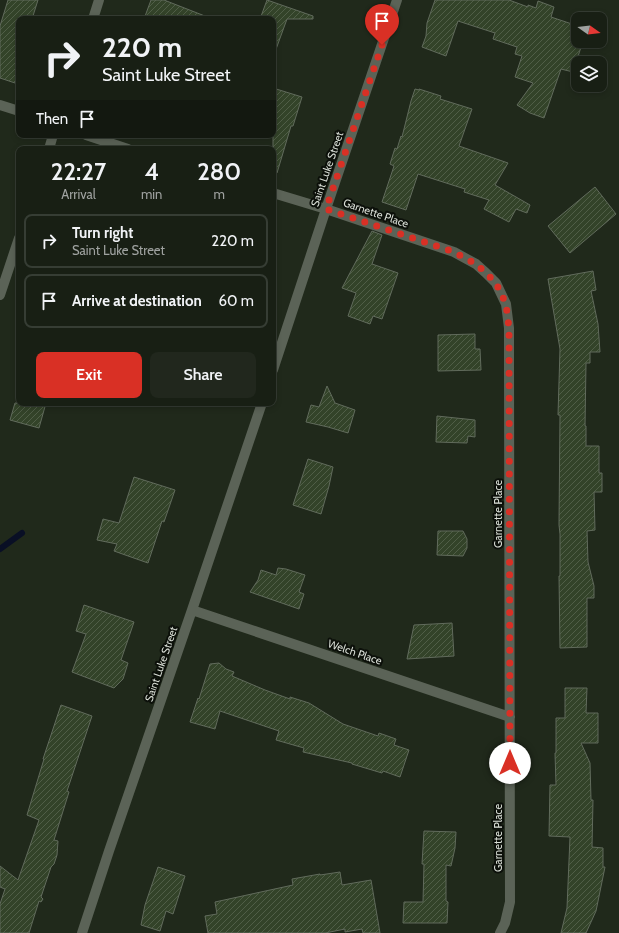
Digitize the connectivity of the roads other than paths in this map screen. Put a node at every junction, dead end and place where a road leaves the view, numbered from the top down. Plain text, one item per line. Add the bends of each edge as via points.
1 (99, 0) edge
2 (397, 0) edge
3 (94, 16) edge
4 (0, 105) edge
5 (16, 110) edge
6 (95, 138) edge
7 (119, 146) edge
8 (276, 194) edge
9 (326, 209) junction
10 (16, 247) edge
11 (0, 295) edge
12 (276, 361) edge
13 (261, 406) edge
14 (192, 610) junction
15 (510, 717) junction
16 (82, 933) edge
17 (500, 933) edge

1 - 3 street
2 - 9 street, Saint Luke Street
4 - 5 street
6 - 7 street
8 - 9 street, Garnette Place
9 - 12 street, Saint Luke Street
9 - 15 street, Garnette Place via 454,252 476,264 486,273 496,283 506,304 509,335
10 - 11 street
13 - 14 street, Saint Luke Street
14 - 15 street, Welch Place
14 - 16 street, Saint Luke Street
15 - 17 street, Garnette Place via 510,902

